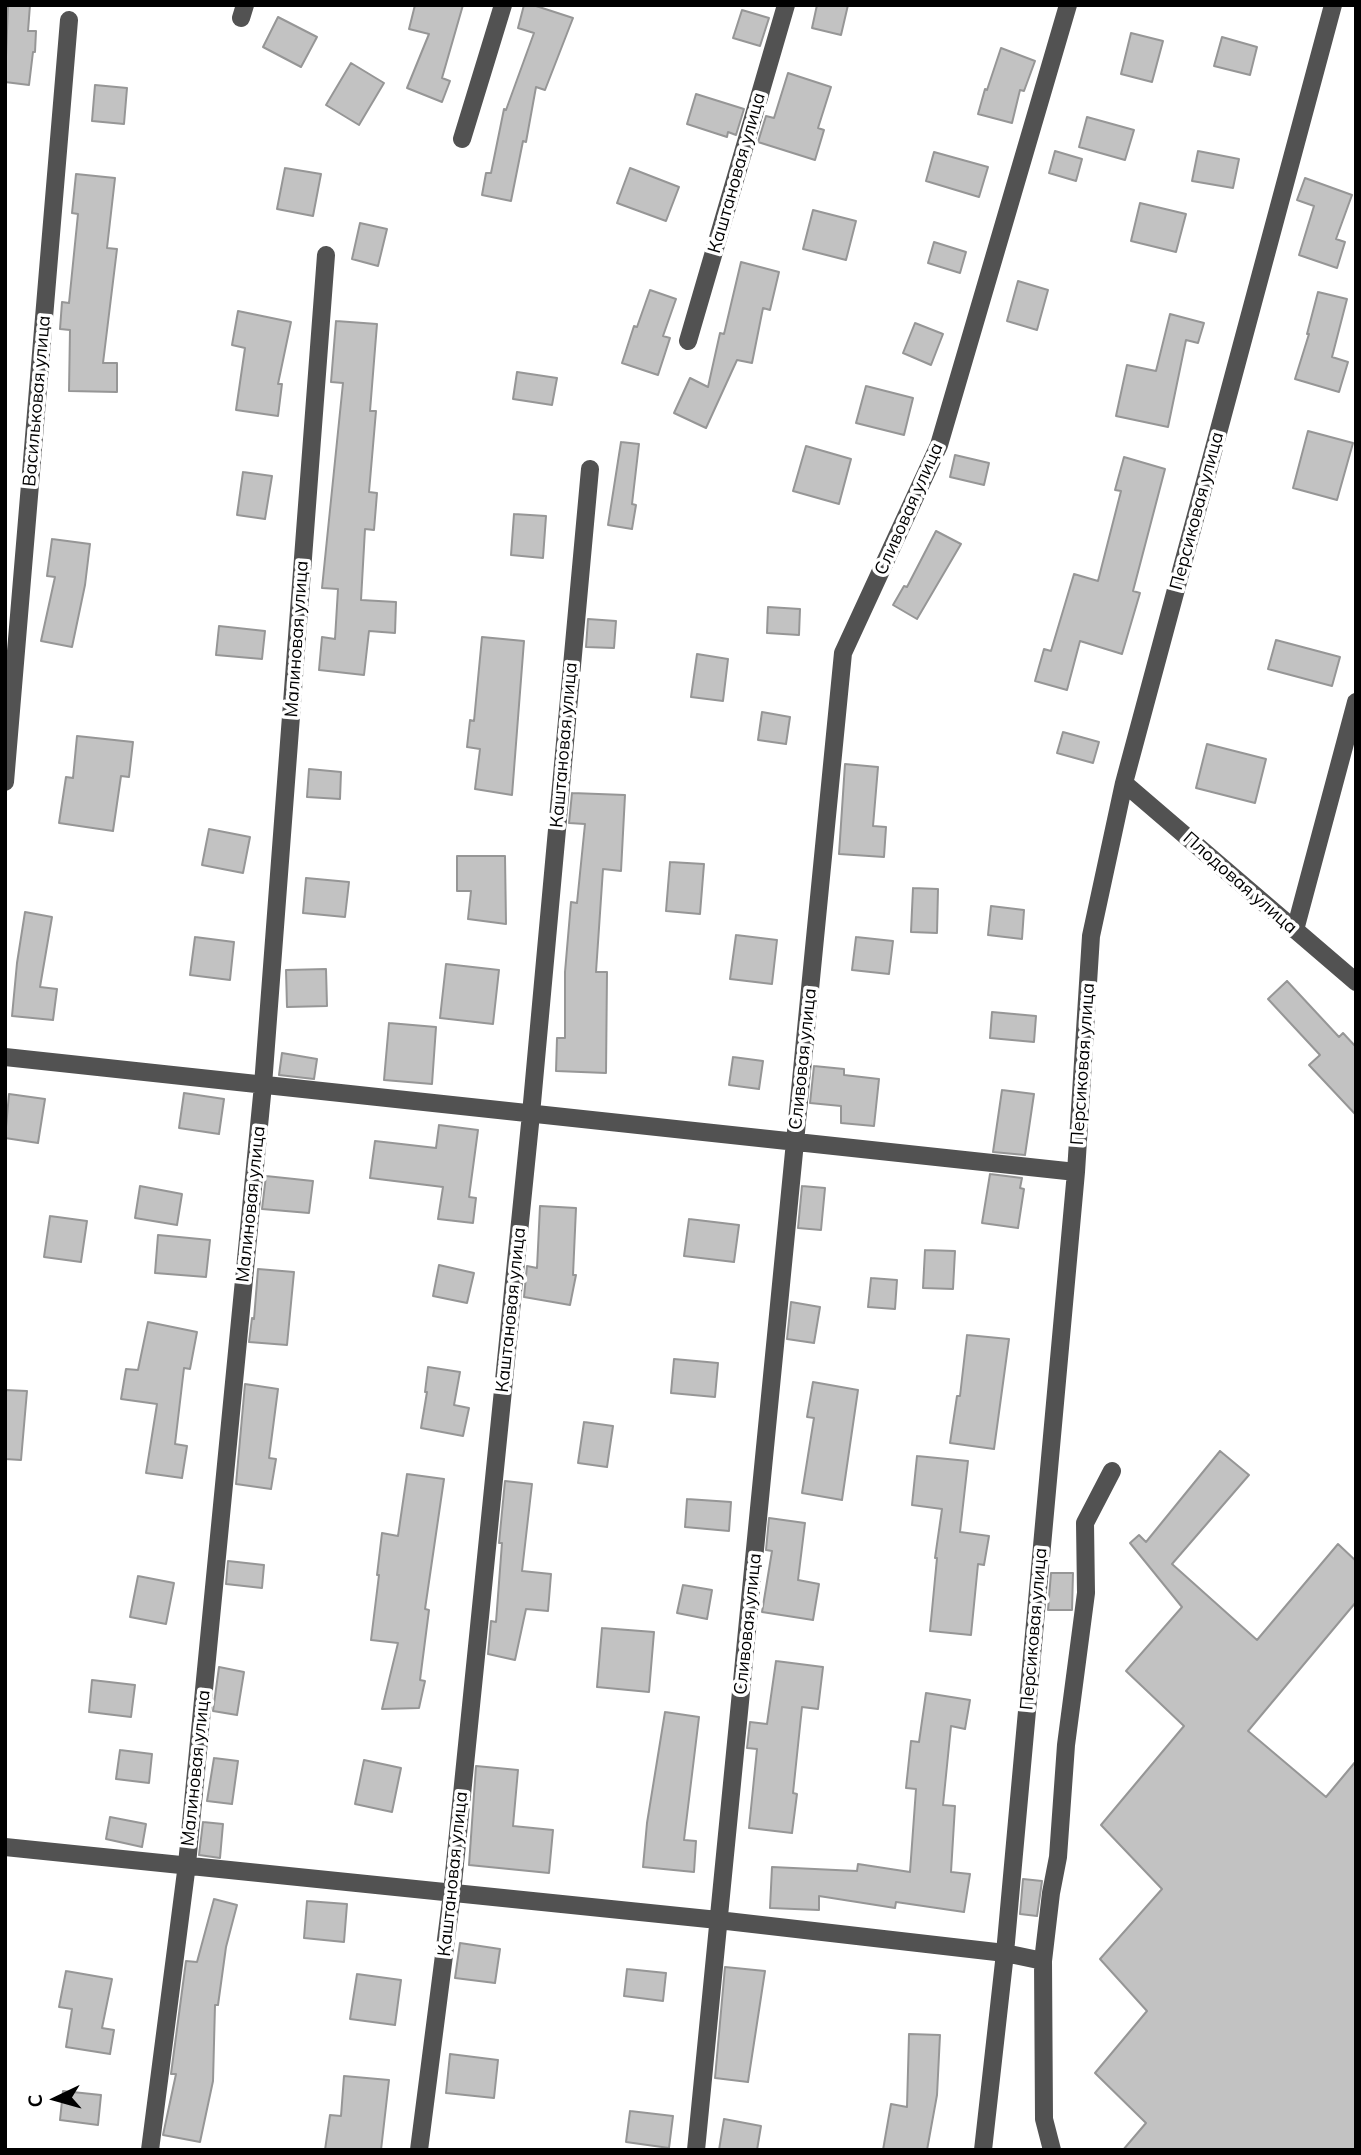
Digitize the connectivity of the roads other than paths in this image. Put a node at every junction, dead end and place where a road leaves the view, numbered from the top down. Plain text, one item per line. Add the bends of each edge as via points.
1 (503, 5) edge
2 (786, 5) edge
3 (1068, 5) edge
4 (1334, 5) edge
5 (69, 20) dead end
6 (462, 139) dead end
7 (326, 255) dead end
8 (688, 341) dead end
9 (590, 469) dead end
10 (1356, 702) edge
11 (5, 782) edge
12 (1124, 783) junction
13 (1295, 930) junction
14 (1356, 982) edge
15 (5, 1057) edge
16 (263, 1085) junction
17 (531, 1114) junction
18 (795, 1142) junction
19 (1076, 1172) junction
20 (1112, 1471) dead end
21 (5, 1847) edge
22 (187, 1864) junction
23 (452, 1894) junction
24 (718, 1920) junction
25 (1005, 1953) junction
26 (1044, 1961) junction
27 (150, 2150) edge
28 (419, 2150) edge
29 (696, 2150) edge
30 (983, 2150) edge
31 (1052, 2150) edge

1 - 6 street
2 - 8 street, Каштановая улица
3 - 18 street, Сливовая улица via 939,444 843,653
4 - 12 street, Персиковая улица
5 - 11 street, Васильковая улица
7 - 16 street, Малиновая улица
9 - 17 street, Каштановая улица
10 - 13 street
12 - 13 street, Плодовая улица
12 - 19 street, Персиковая улица via 1091,936
13 - 14 street, Плодовая улица
15 - 16 street
16 - 17 street
16 - 22 street, Малиновая улица
17 - 18 street
17 - 23 street, Каштановая улица
18 - 19 street
18 - 24 street, Сливовая улица
19 - 25 street, Персиковая улица
20 - 26 street via 1085,1523 1086,1593
21 - 22 street
22 - 23 street
22 - 27 street, Малиновая улица
23 - 24 street
23 - 28 street, Каштановая улица
24 - 25 street
24 - 29 street, Сливовая улица
25 - 26 street
25 - 30 street, Персиковая улица
26 - 31 street via 1044,2119

